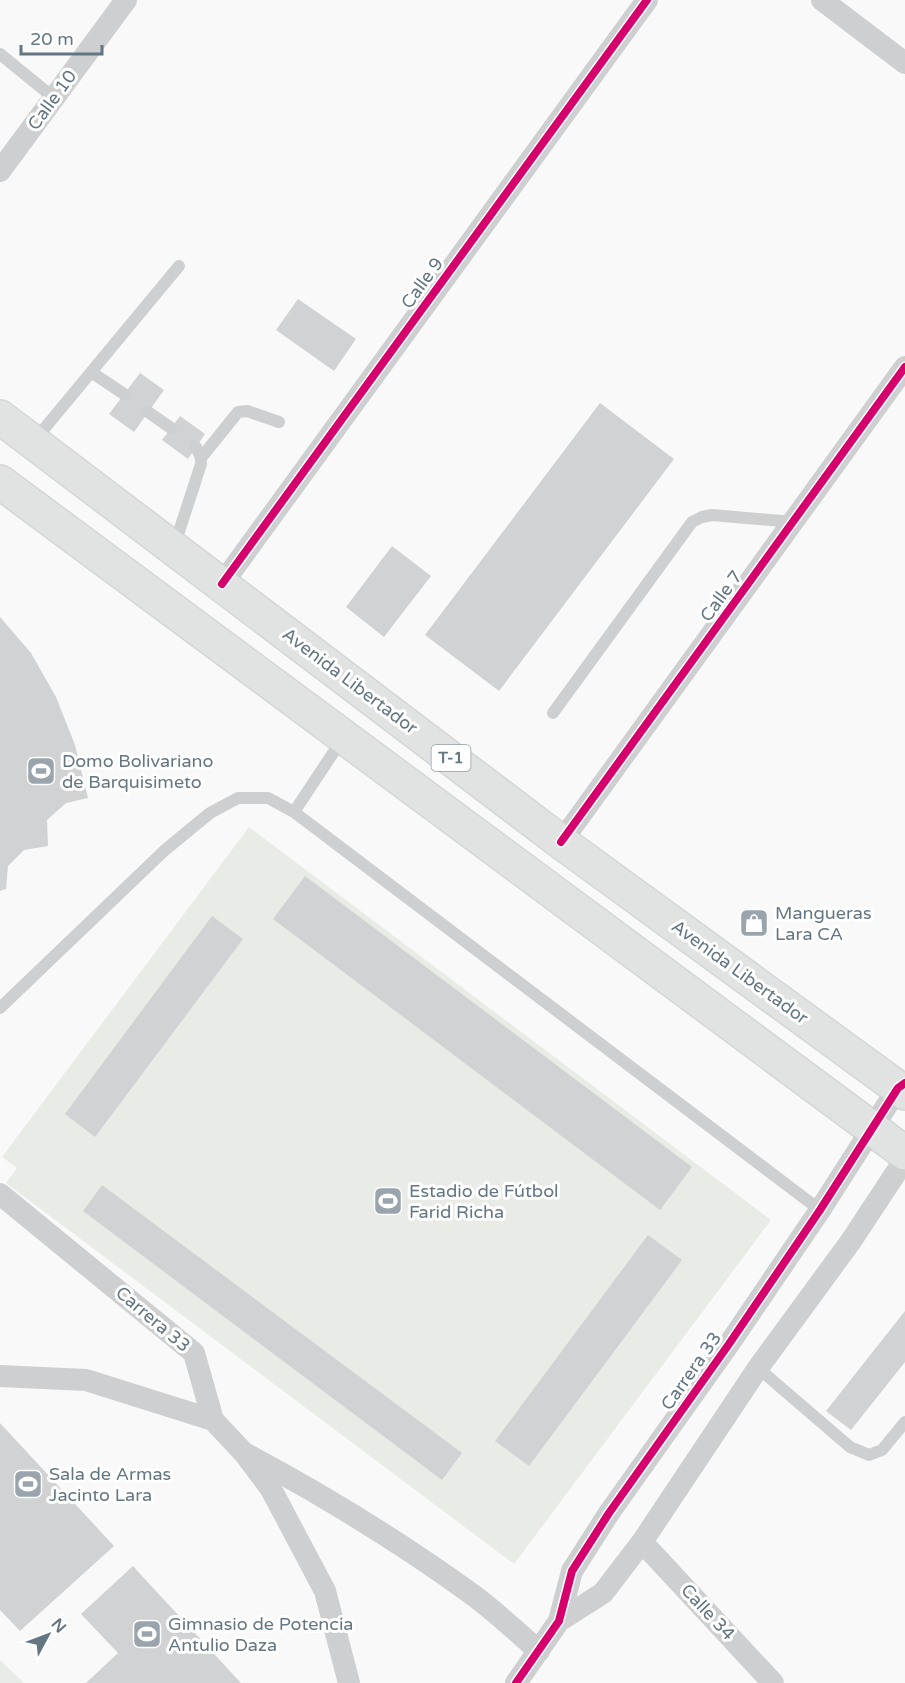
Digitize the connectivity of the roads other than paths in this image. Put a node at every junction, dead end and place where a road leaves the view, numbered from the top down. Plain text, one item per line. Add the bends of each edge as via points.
1 (126, 0) edge
2 (647, 0) edge
3 (822, 0) edge
4 (0, 54) edge
5 (905, 63) edge
6 (54, 98) junction
7 (0, 171) edge
8 (179, 266) dead end
9 (905, 367) edge
10 (91, 372) junction
11 (124, 394) dead end
12 (148, 412) dead end
13 (0, 417) edge
14 (279, 422) dead end
15 (171, 428) dead end
16 (33, 442) junction
17 (0, 482) edge
18 (793, 522) junction
19 (174, 548) junction
20 (222, 584) junction
21 (553, 713) dead end
22 (344, 737) junction
23 (294, 812) junction
24 (561, 842) junction
25 (0, 1008) edge
26 (902, 1088) edge
27 (872, 1128) junction
28 (905, 1153) edge
29 (905, 1159) edge
30 (0, 1194) edge
31 (820, 1210) junction
32 (758, 1368) junction
33 (0, 1376) edge
34 (213, 1420) junction
35 (905, 1422) edge
36 (244, 1453) junction
37 (642, 1542) junction
38 (559, 1621) junction
39 (539, 1651) junction
40 (349, 1683) edge
41 (516, 1683) edge
42 (773, 1683) edge

1 - 6 street, Calle 10
2 - 20 street, Calle 9
3 - 5 street
4 - 6 lane
6 - 7 street, Calle 10
8 - 10 lane
9 - 18 street, Calle 7
10 - 11 lane
10 - 16 lane
12 - 15 lane
13 - 16 main road, Avenida Libertador / T-1
14 - 19 lane via 247,411 238,412 198,453 201,464
16 - 19 main road, Avenida Libertador / T-1
17 - 22 main road, T-1
18 - 21 lane via 712,516 692,522
18 - 24 street, Calle 7
19 - 20 main road, Avenida Libertador / T-1
20 - 24 main road, Avenida Libertador / T-1
22 - 23 lane
22 - 27 main road, T-1
23 - 25 lane via 268,798 238,798 210,813 165,850
23 - 31 lane
24 - 26 main road, Avenida Libertador / T-1
26 - 27 street, Carrera 33
27 - 28 main road, T-1
27 - 31 street, Carrera 33
29 - 32 street, Carrera 33 via 851,1241
30 - 34 street, Carrera 33 via 194,1353
31 - 38 street, Carrera 33 via 572,1570
32 - 35 lane via 850,1447 869,1455 882,1450
32 - 37 street, Carrera 33
33 - 34 street via 86,1380
34 - 36 street
36 - 39 street via 408,1549 475,1596
36 - 40 street via 271,1489 325,1591
37 - 38 street, Carrera 33 via 603,1593
37 - 42 street, Calle 34
38 - 39 street, Carrera 33
39 - 41 street, Carrera 33

